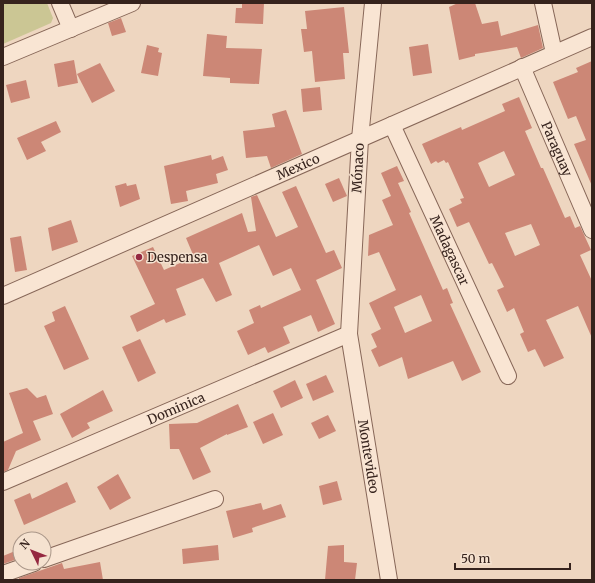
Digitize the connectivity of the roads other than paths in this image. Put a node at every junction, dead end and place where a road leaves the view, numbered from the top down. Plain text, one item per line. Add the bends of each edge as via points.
1 (60, 3) edge
2 (132, 3) edge
3 (373, 3) edge
4 (542, 3) edge
5 (71, 29) junction
6 (592, 37) edge
7 (554, 53) junction
8 (3, 57) edge
9 (522, 67) junction
10 (392, 125) junction
11 (360, 139) junction
12 (592, 230) edge
13 (3, 295) edge
14 (349, 334) junction
15 (508, 376) dead end
16 (3, 482) edge
17 (215, 499) dead end
18 (52, 556) edge
19 (389, 580) edge

1 - 5 street
2 - 5 street
3 - 11 street, Mónaco
4 - 7 street
5 - 8 street
6 - 7 street, Mexico
7 - 9 street, Mexico
9 - 10 street, Mexico
9 - 12 street, Paraguay
10 - 11 street, Mexico
10 - 15 street, Madagascar
11 - 13 street, Mexico
11 - 14 street, Mónaco
14 - 16 street, Dominica
14 - 19 street, Montevideo
17 - 18 street

